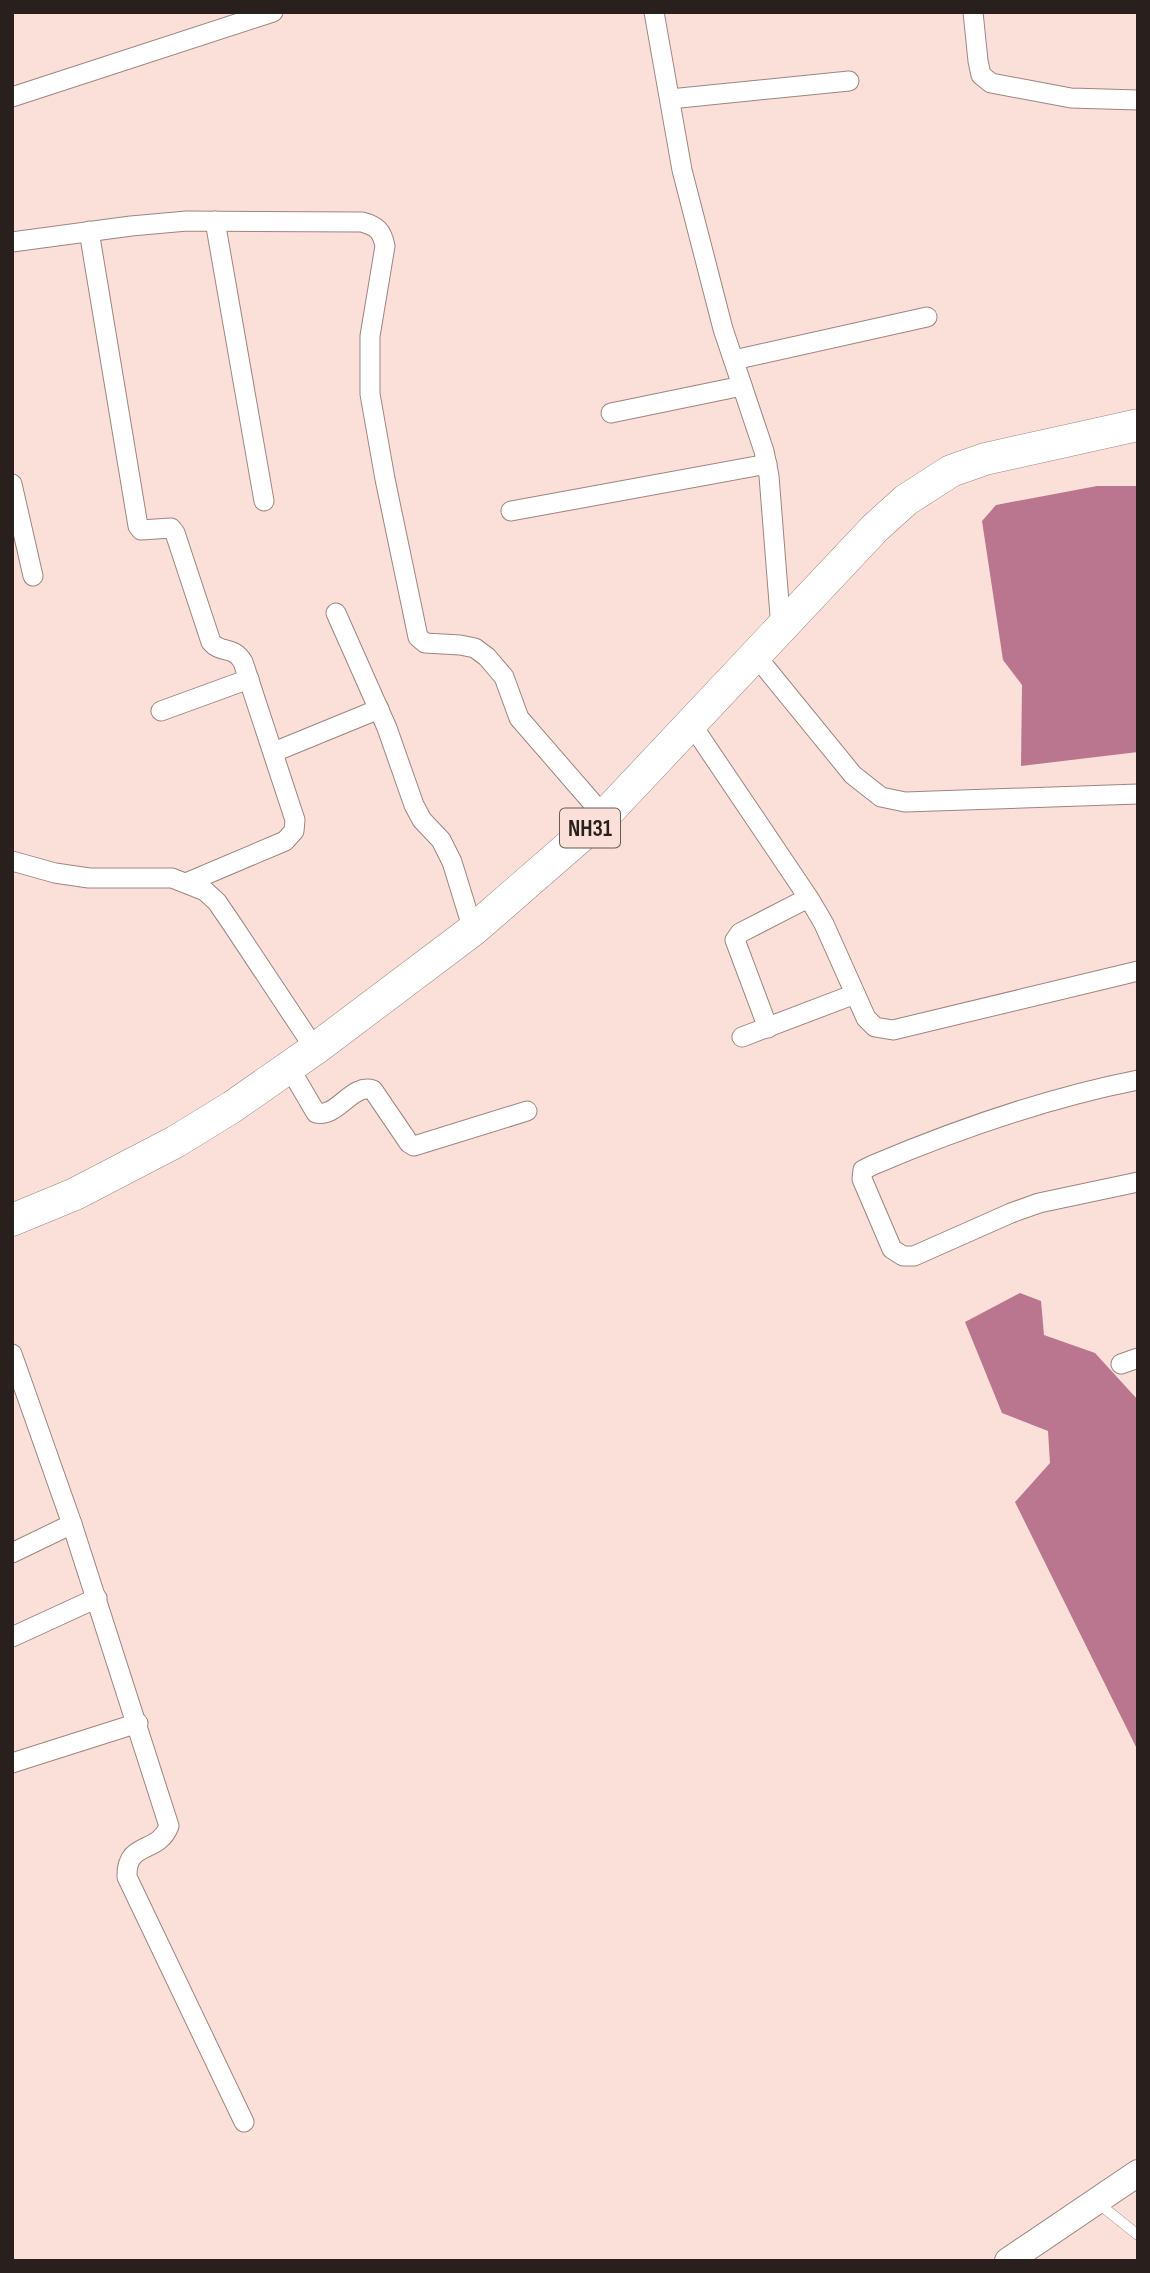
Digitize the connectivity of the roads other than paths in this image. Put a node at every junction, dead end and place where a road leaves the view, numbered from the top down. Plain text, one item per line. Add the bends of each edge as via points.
1 (273, 12) edge
2 (654, 12) edge
3 (973, 12) edge
4 (849, 80) dead end
5 (12, 97) edge
6 (670, 99) junction
7 (1138, 100) edge
8 (215, 221) junction
9 (89, 231) junction
10 (12, 242) edge
11 (926, 317) dead end
12 (734, 360) junction
13 (743, 386) junction
14 (611, 413) dead end
15 (1138, 425) edge
16 (767, 464) junction
17 (12, 484) edge
18 (264, 501) dead end
19 (511, 511) dead end
20 (33, 576) dead end
21 (336, 613) dead end
22 (781, 628) junction
23 (756, 656) junction
24 (249, 679) junction
25 (379, 709) junction
26 (161, 711) dead end
27 (692, 725) junction
28 (274, 752) junction
29 (1138, 794) edge
30 (604, 816) junction
31 (12, 861) edge
32 (186, 883) junction
33 (808, 898) junction
34 (473, 930) junction
35 (1138, 971) edge
36 (856, 994) junction
37 (768, 1028) junction
38 (742, 1037) dead end
39 (316, 1049) junction
40 (289, 1067) junction
41 (1138, 1080) edge
42 (527, 1111) dead end
43 (1138, 1182) edge
44 (12, 1220) edge
45 (12, 1354) edge
46 (72, 1524) junction
47 (12, 1553) edge
48 (97, 1598) junction
49 (12, 1637) edge
50 (138, 1723) junction
51 (12, 1763) edge
52 (244, 2122) dead end
53 (1138, 2173) edge
54 (1096, 2201) junction
55 (1138, 2235) edge
56 (1008, 2261) edge

1 - 5 street
2 - 6 street
3 - 7 street via 981,75 991,83 1071,98
4 - 6 street
6 - 12 street via 682,170
8 - 9 street
8 - 18 street
8 - 30 street via 362,222 376,226 383,236 370,336 370,394 418,637 435,645 475,648 487,657 504,677 519,718
9 - 10 street
9 - 24 street via 138,526 147,531 171,528 176,533 211,642 239,655
11 - 12 street
12 - 13 street
13 - 14 street
13 - 16 street
15 - 22 highway, NH31 via 985,459 951,471 906,500 875,528
16 - 19 street
16 - 22 street
17 - 20 street
21 - 25 street
22 - 23 highway, NH31
23 - 27 highway, NH31
23 - 29 street via 853,775 881,796 905,802
24 - 26 street
24 - 28 street
25 - 28 street
25 - 34 street via 414,805 452,862
27 - 30 highway, NH31
27 - 33 street
28 - 32 street via 291,804 294,831 271,849
30 - 34 highway, NH31
31 - 32 street via 89,878 172,878
32 - 39 street via 217,902
33 - 36 street
33 - 37 street via 740,933 735,940
34 - 39 highway, NH31
35 - 36 street via 893,1030 875,1027
36 - 37 street
37 - 38 street
39 - 40 highway, NH31
40 - 42 street via 316,1112 328,1112 366,1088 373,1090 414,1146
40 - 44 highway, NH31 via 175,1142 75,1194
41 - 43 street via 976,1125 873,1165 863,1170 862,1179 892,1249 903,1256 914,1256 1039,1203
45 - 46 street
46 - 47 street
46 - 48 street
48 - 49 street
48 - 50 street
50 - 51 street
50 - 52 street via 169,1826 166,1835 130,1856 127,1877
53 - 54 main road
54 - 55 lane
54 - 56 main road

